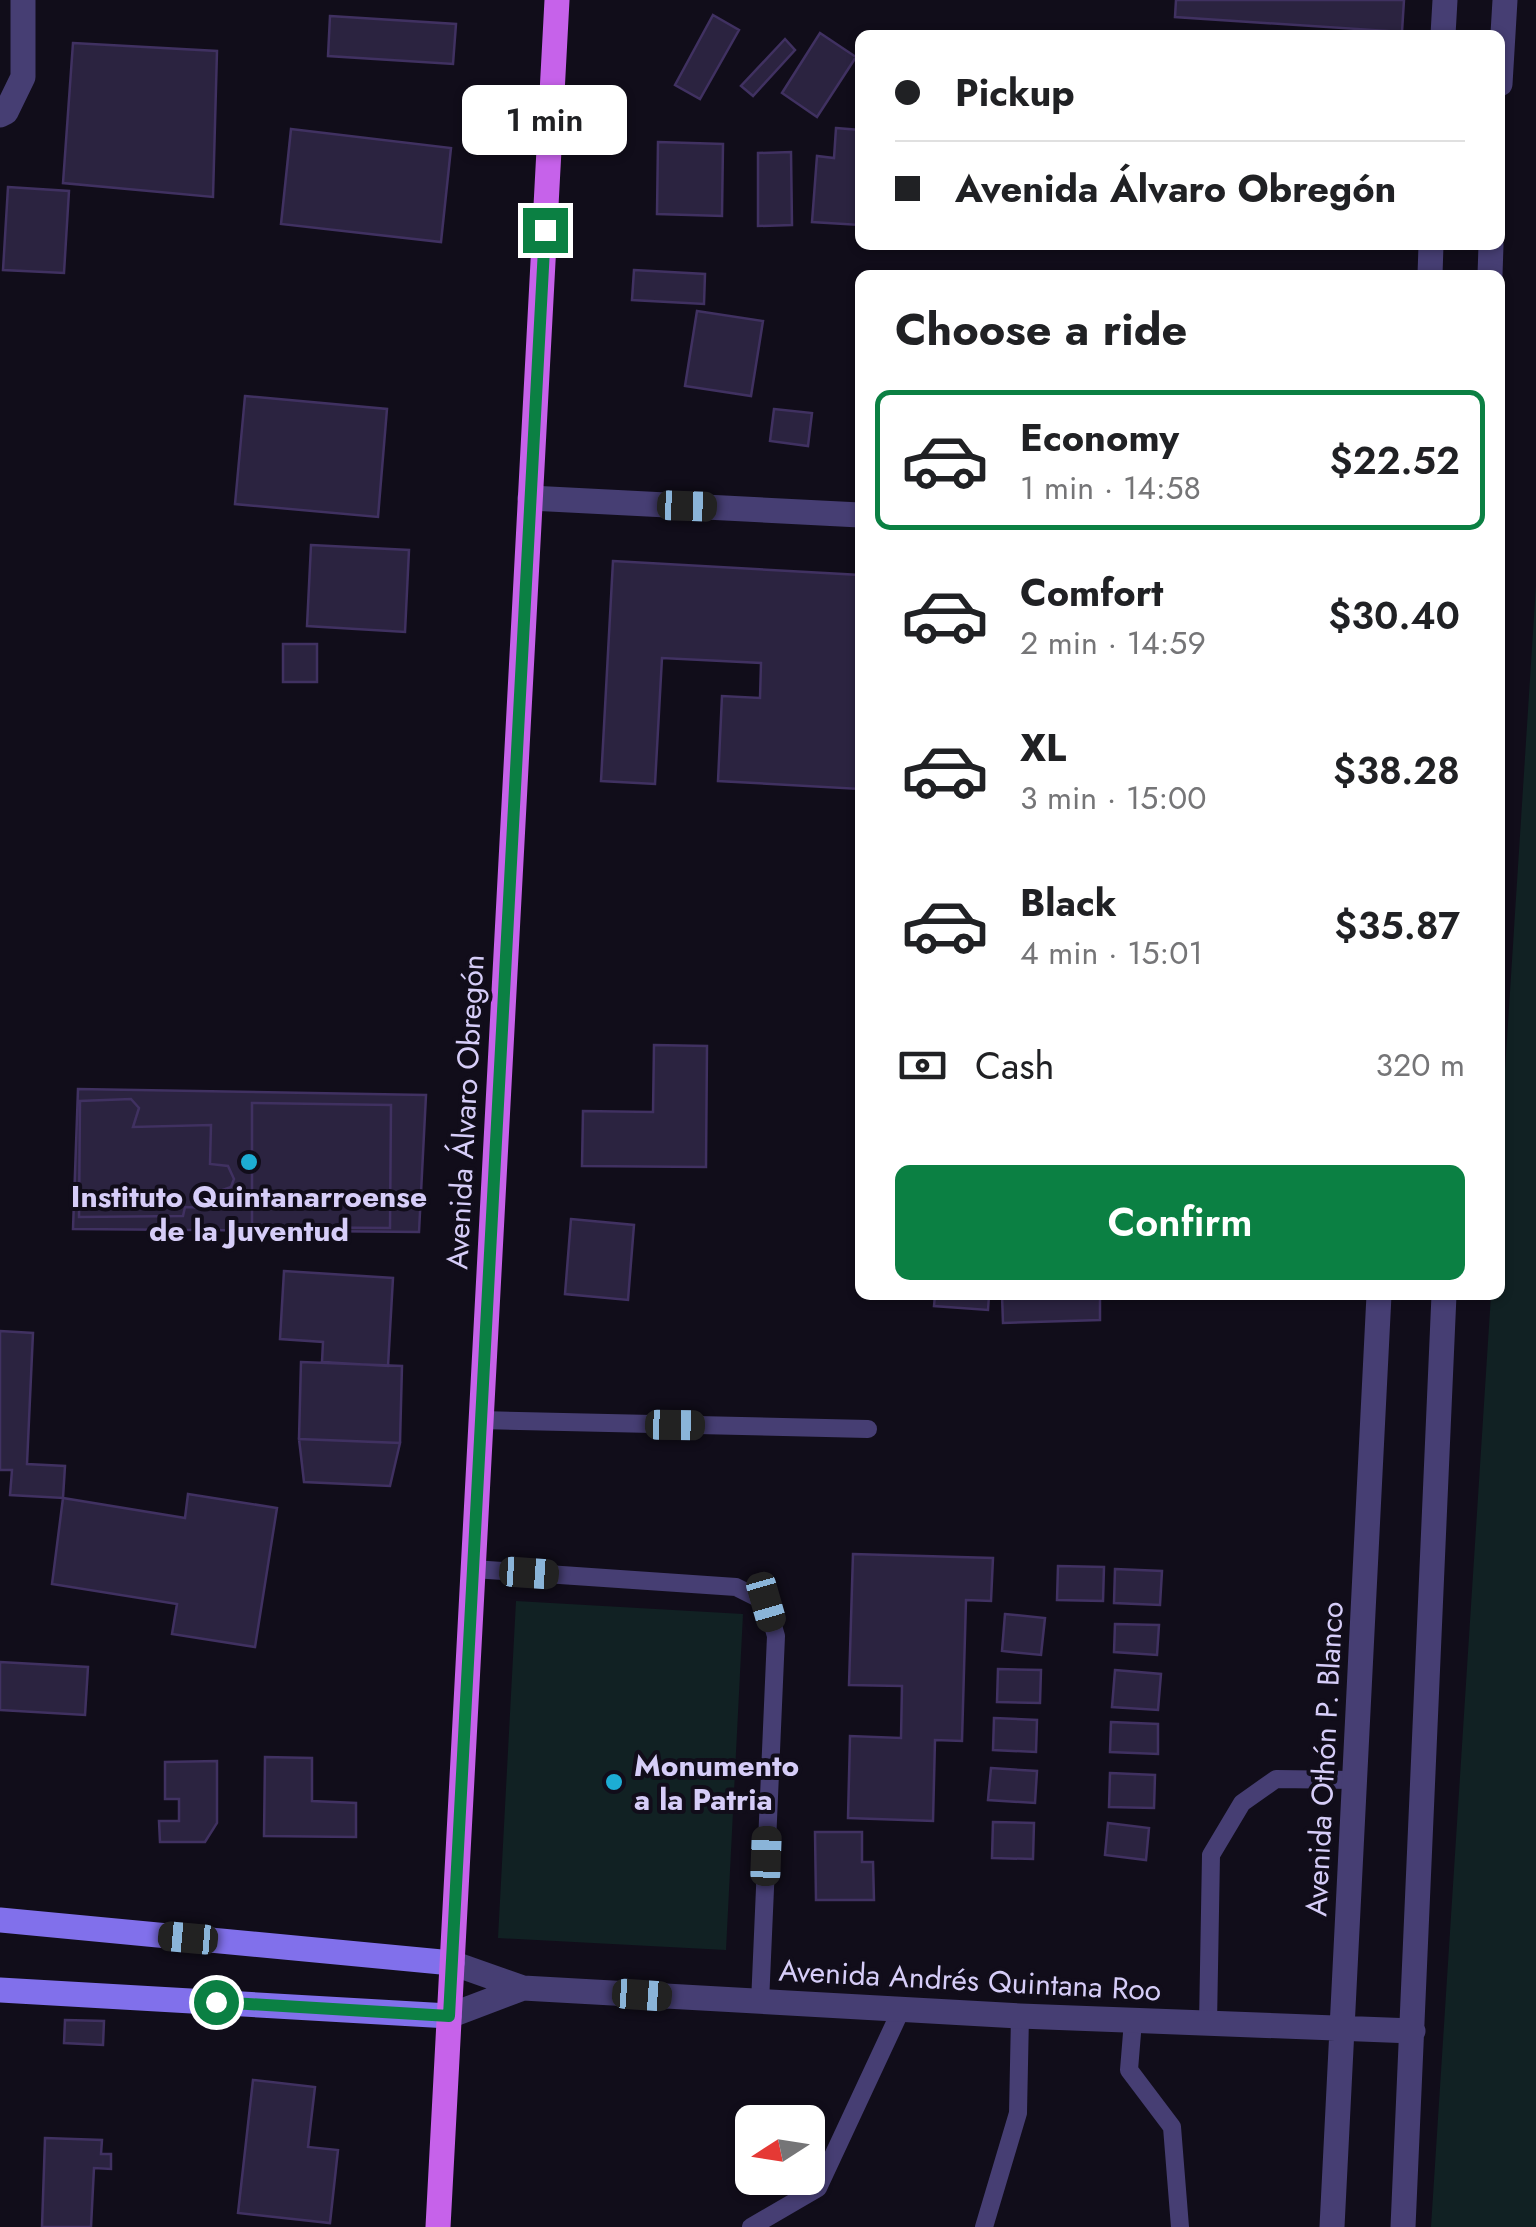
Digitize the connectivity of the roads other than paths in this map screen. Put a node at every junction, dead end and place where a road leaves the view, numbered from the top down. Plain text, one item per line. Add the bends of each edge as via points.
1 (23, 0) edge
2 (557, 0) edge
3 (1445, 0) edge
4 (1504, 0) edge
5 (1443, 30) edge
6 (1503, 30) edge
7 (3, 114) edge
8 (530, 498) junction
9 (855, 515) edge
10 (1379, 1300) edge
11 (1444, 1300) edge
12 (481, 1420) junction
13 (868, 1429) dead end
14 (473, 1568) junction
15 (1356, 1780) junction
16 (0, 1920) edge
17 (452, 1962) junction
18 (524, 1988) junction
19 (0, 1990) edge
20 (760, 2003) junction
21 (901, 2010) junction
22 (449, 2016) junction
23 (1020, 2016) junction
24 (1133, 2021) junction
25 (1208, 2024) junction
26 (1343, 2031) junction
27 (1413, 2032) junction
28 (438, 2227) edge
29 (751, 2227) edge
30 (984, 2227) edge
31 (1180, 2227) edge
32 (1332, 2227) edge
33 (1403, 2227) edge

1 - 7 street via 22,77
2 - 8 main road, Avenida Álvaro Obregón
3 - 5 street
4 - 6 street
8 - 9 street
8 - 12 main road, Avenida Álvaro Obregón
10 - 15 street, Avenida Othón P. Blanco
11 - 27 street
12 - 13 lane
12 - 14 main road, Avenida Álvaro Obregón
14 - 17 main road, Avenida Álvaro Obregón
14 - 20 lane via 736,1587 766,1602 776,1636
15 - 25 lane via 1276,1779 1242,1803 1211,1856
15 - 26 street, Avenida Othón P. Blanco
16 - 17 main road, Avenida Andrés Quintana Roo
17 - 18 street, Avenida Andrés Quintana Roo
17 - 22 main road, Avenida Álvaro Obregón
18 - 20 street, Avenida Andrés Quintana Roo
18 - 22 street, Avenida Andrés Quintana Roo
19 - 22 main road, Avenida Andrés Quintana Roo
20 - 21 street, Avenida Andrés Quintana Roo
21 - 23 street, Avenida Andrés Quintana Roo
21 - 29 lane via 818,2188
22 - 28 main road, Avenida Álvaro Obregón
23 - 24 street, Avenida Andrés Quintana Roo
23 - 30 lane via 1018,2114
24 - 25 street, Avenida Andrés Quintana Roo
24 - 31 lane via 1129,2070 1172,2126
25 - 26 street, Avenida Andrés Quintana Roo
26 - 27 street, Avenida Andrés Quintana Roo
26 - 32 street, Avenida Othón P. Blanco
27 - 33 street

